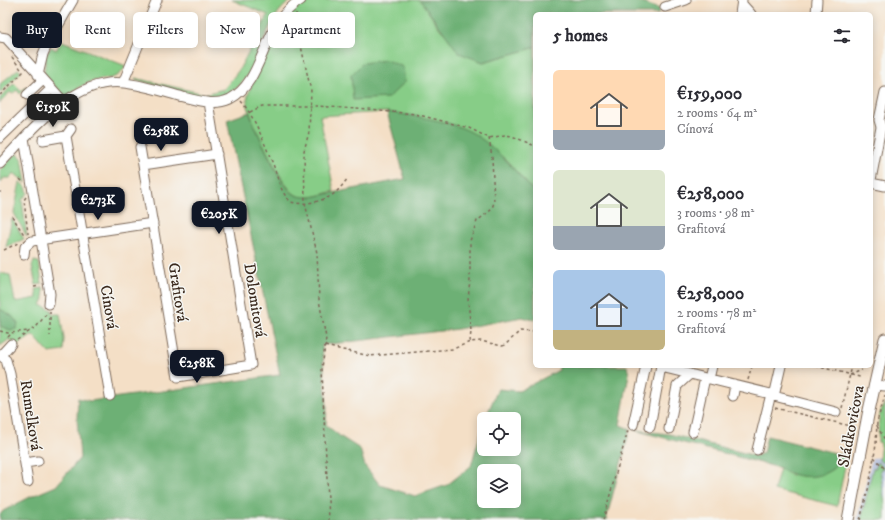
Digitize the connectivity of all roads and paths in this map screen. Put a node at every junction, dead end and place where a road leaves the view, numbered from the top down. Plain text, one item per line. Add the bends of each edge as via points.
1 (73, 0) edge
2 (157, 0) edge
3 (300, 0) edge
4 (686, 0) edge
5 (817, 0) edge
6 (742, 2) edge
7 (292, 5) junction
8 (665, 7) dead end
9 (740, 12) edge
10 (750, 12) edge
11 (816, 12) edge
12 (2, 36) edge
13 (8, 52) dead end
14 (30, 65) junction
15 (23, 72) junction
16 (41, 77) junction
17 (123, 82) junction
18 (51, 88) junction
19 (885, 92) edge
20 (0, 95) edge
21 (27, 95) dead end
22 (236, 95) junction
23 (64, 102) junction
24 (208, 102) junction
25 (311, 106) junction
26 (250, 112) junction
27 (0, 138) edge
28 (24, 138) junction
29 (489, 138) junction
30 (43, 140) dead end
31 (533, 145) edge
32 (140, 147) dead end
33 (217, 154) junction
34 (0, 164) edge
35 (143, 165) junction
36 (873, 172) edge
37 (348, 178) dead end
38 (873, 183) edge
39 (885, 186) edge
40 (29, 194) dead end
41 (305, 203) junction
42 (12, 216) dead end
43 (153, 223) junction
44 (83, 233) junction
45 (41, 239) junction
46 (24, 241) dead end
47 (4, 250) dead end
48 (24, 254) dead end
49 (34, 287) dead end
50 (38, 287) dead end
51 (49, 304) dead end
52 (0, 331) edge
53 (30, 331) junction
54 (533, 332) edge
55 (50, 336) dead end
56 (885, 339) edge
57 (470, 342) junction
58 (11, 344) joint
59 (325, 346) junction
60 (0, 355) edge
61 (646, 368) edge
62 (661, 368) edge
63 (665, 368) edge
64 (711, 368) edge
65 (751, 368) edge
66 (781, 368) edge
67 (824, 368) edge
68 (852, 368) edge
69 (862, 370) dead end
70 (214, 371) joint
71 (690, 374) junction
72 (850, 375) junction
73 (860, 377) dead end
74 (707, 378) junction
75 (735, 385) junction
76 (880, 385) edge
77 (746, 388) junction
78 (770, 395) junction
79 (885, 395) edge
80 (110, 396) dead end
81 (733, 396) dead end
82 (884, 401) edge
83 (768, 406) junction
84 (839, 414) junction
85 (839, 424) junction
86 (633, 425) joint
87 (877, 426) junction
88 (650, 427) dead end
89 (855, 427) dead end
90 (669, 429) dead end
91 (692, 432) dead end
92 (885, 440) edge
93 (757, 450) dead end
94 (874, 457) junction
95 (38, 461) dead end
96 (25, 463) junction
97 (885, 469) edge
98 (28, 482) dead end
99 (329, 520) edge
100 (603, 520) edge
101 (848, 520) edge
102 (860, 520) edge

1 - 16 street via 43,54
2 - 17 street
3 - 7 street
4 - 8 street
5 - 11 street
6 - 9 street
6 - 10 street
7 - 22 street via 278,19 250,79
7 - 25 path via 297,16 297,28 311,92
12 - 14 street
13 - 15 path
14 - 15 path
14 - 16 street
15 - 20 path
16 - 18 street
16 - 21 street
17 - 23 street via 92,86
17 - 24 street
18 - 23 street
18 - 27 street
19 - 36 street via 879,120 882,127
22 - 24 street via 224,101
22 - 26 path
23 - 28 street
24 - 33 street, Dolomitová
25 - 26 path via 262,106
25 - 29 path via 429,116 469,128
25 - 41 path via 309,132 304,151
26 - 41 path via 282,192 291,202
28 - 34 street
28 - 45 street
29 - 31 path via 512,136
29 - 57 path via 494,203 491,210 477,221 470,241
30 - 44 street, Cínová via 69,133
32 - 35 street, Grafitová
33 - 35 street
33 - 70 street, Dolomitová via 251,365
35 - 43 street, Grafitová
37 - 41 path via 336,193
38 - 39 street
40 - 42 path via 24,200 28,239
41 - 59 path via 317,253 319,300 326,338
43 - 44 street
43 - 70 street, Grafitová via 178,377
44 - 45 street
44 - 80 street, Cínová via 113,385
45 - 48 street via 30,242 25,247
45 - 51 street via 50,294
46 - 47 path
49 - 50 path
52 - 53 path
53 - 55 path via 50,309
53 - 58 path
54 - 57 path via 520,331 502,346 481,341
56 - 76 main road, Sládkovičova
57 - 59 path via 453,349 370,356
58 - 60 street
59 - 99 path via 322,368
60 - 96 street, Rumelková via 6,360 10,374
61 - 86 street
62 - 88 street
63 - 71 street, Sládkovičova
64 - 74 street
65 - 77 path
66 - 78 street via 775,392
67 - 72 path
68 - 72 path
69 - 72 path
71 - 74 street, Sládkovičova
71 - 90 street via 678,386
72 - 73 path
72 - 84 path
74 - 75 street, Sládkovičova
74 - 91 street
75 - 77 street, Sládkovičova
75 - 81 street
76 - 101 main road, Sládkovičova
77 - 78 street, Sládkovičova
78 - 83 street
78 - 84 street, Sládkovičova
79 - 82 path
82 - 87 path via 880,407
83 - 85 path
83 - 93 street
84 - 85 path
85 - 89 path
86 - 100 path via 627,433
87 - 92 path
87 - 94 path
94 - 97 path
94 - 102 path
95 - 96 street
96 - 98 street, Rumelková

